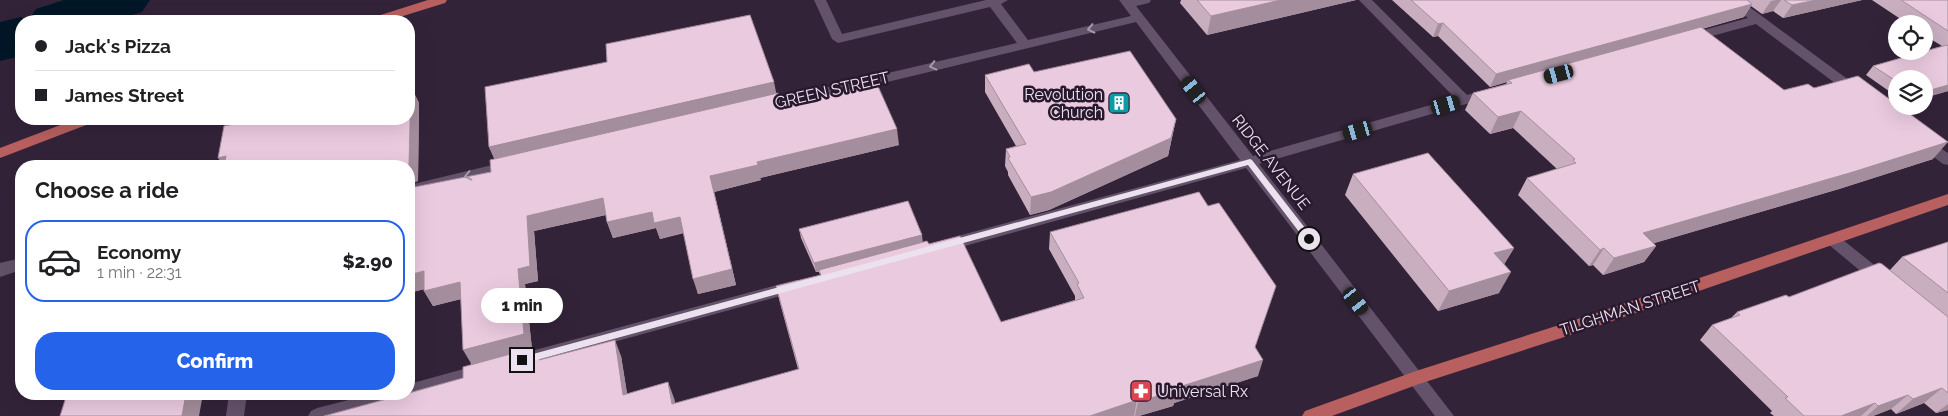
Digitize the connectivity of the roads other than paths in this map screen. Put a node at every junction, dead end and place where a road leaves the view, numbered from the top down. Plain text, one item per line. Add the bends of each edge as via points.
1 (441, 0) edge
2 (820, 0) edge
3 (1145, 0) edge
4 (1366, 0) edge
5 (1732, 0) edge
6 (998, 1) edge
7 (1126, 2) edge
8 (394, 15) edge
9 (1138, 18) junction
10 (1758, 20) junction
11 (1674, 42) edge
12 (1025, 45) junction
13 (1502, 89) edge
14 (1464, 100) junction
15 (1870, 102) edge
16 (746, 110) edge
17 (73, 125) edge
18 (1909, 132) edge
19 (0, 153) edge
20 (1948, 160) edge
21 (1250, 162) junction
22 (524, 163) edge
23 (415, 189) edge
24 (1948, 199) edge
25 (1833, 240) junction
26 (924, 251) edge
27 (15, 266) edge
28 (2, 269) edge
29 (810, 282) edge
30 (1894, 290) edge
31 (1416, 378) junction
32 (415, 389) edge
33 (237, 400) edge
34 (377, 400) edge
35 (235, 416) edge
36 (317, 416) edge
37 (1311, 416) edge
38 (1445, 416) edge

1 - 8 main road
2 - 6 street via 838,39
3 - 7 street
4 - 14 street
5 - 10 street
6 - 12 street
7 - 9 street, RIDGE AVENUE
9 -> 12 street, GREEN STREET
9 - 21 street, RIDGE AVENUE
10 - 11 street
10 - 15 street
12 -> 16 street, GREEN STREET
13 - 14 street
14 - 21 street
17 - 19 main road
18 - 20 street
21 - 26 street
21 - 31 street, RIDGE AVENUE
22 -> 23 street
24 - 25 main road, TILGHMAN STREET
25 - 30 street
25 - 31 main road, TILGHMAN STREET
27 - 28 street
29 - 32 street
31 - 37 main road, TILGHMAN STREET
31 - 38 street, RIDGE AVENUE
33 - 35 street
34 - 36 street

